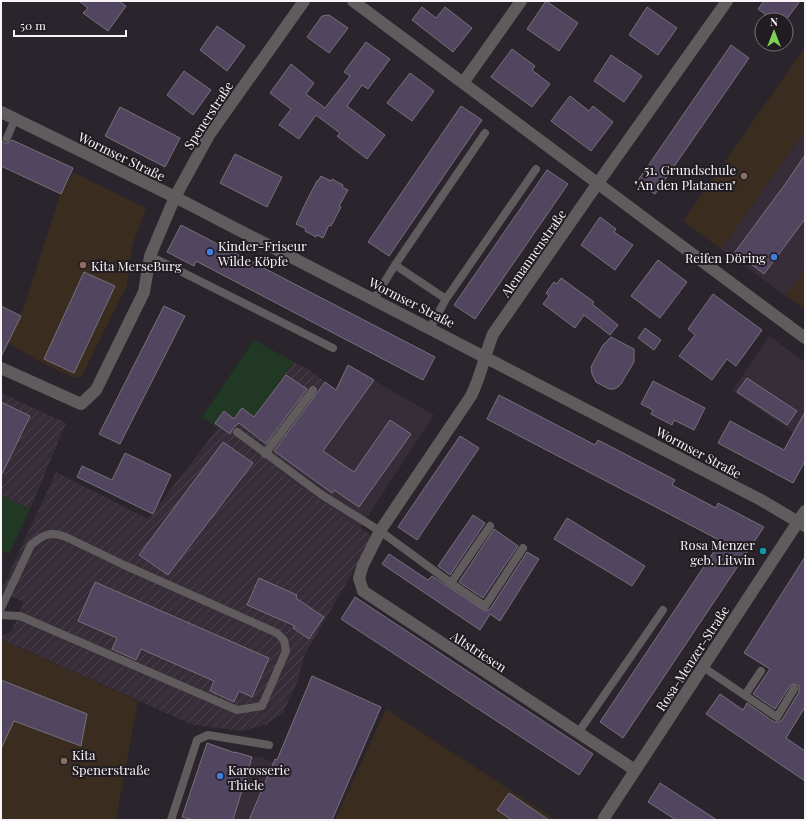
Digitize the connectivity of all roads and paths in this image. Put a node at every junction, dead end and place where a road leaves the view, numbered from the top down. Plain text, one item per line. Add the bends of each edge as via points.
1 (304, 1) edge
2 (353, 1) edge
3 (521, 1) edge
4 (727, 1) edge
5 (463, 83) junction
6 (1, 112) edge
7 (15, 119) junction
8 (485, 133) dead end
9 (7, 138) dead end
10 (536, 169) dead end
11 (598, 183) junction
12 (175, 197) junction
13 (150, 256) junction
14 (396, 265) junction
15 (374, 299) junction
16 (446, 299) junction
17 (430, 328) junction
18 (805, 338) edge
19 (333, 348) dead end
20 (485, 356) junction
21 (1, 368) edge
22 (313, 390) dead end
23 (237, 432) dead end
24 (265, 454) junction
25 (805, 511) edge
26 (801, 524) edge
27 (490, 526) dead end
28 (380, 531) junction
29 (522, 548) dead end
30 (451, 583) junction
31 (1, 608) edge
32 (663, 610) dead end
33 (1, 615) edge
34 (703, 667) junction
35 (761, 670) dead end
36 (794, 689) dead end
37 (745, 695) junction
38 (578, 733) junction
39 (269, 745) dead end
40 (636, 770) junction
41 (172, 820) edge
42 (605, 820) edge

1 - 12 street, Spenerstraße via 209,135
2 - 5 street
3 - 5 street
4 - 11 street, Alemannenstraße
5 - 11 street
6 - 7 street, Wormser Straße
7 - 9 lane
7 - 12 street, Wormser Straße
8 - 14 lane
10 - 16 lane
11 - 18 street
11 - 20 street, Alemannenstraße via 493,334
12 - 13 street, Spenerstraße
12 - 15 street, Wormser Straße
13 - 19 lane
13 - 21 street, Spenerstraße via 144,292 96,390 81,404
14 - 15 lane
14 - 16 lane
15 - 17 street, Wormser Straße
16 - 17 lane
17 - 20 street, Wormser Straße
20 - 26 street, Wormser Straße via 761,500
20 - 28 street, Alemannenstraße via 471,396
22 - 24 lane
23 - 24 lane
24 - 28 lane via 322,495
25 - 26 street, Rosa-Menzer-Straße
26 - 34 street, Rosa-Menzer-Straße
27 - 30 lane
28 - 30 lane
28 - 38 street, Altstriesen via 359,578 363,591
29 - 30 lane via 485,606
31 - 33 lane via 31,545 47,534 56,534 277,633 284,640 286,651 262,706 237,710 20,616
32 - 38 lane
34 - 37 lane
34 - 40 street, Rosa-Menzer-Straße
35 - 37 lane
36 - 37 lane via 777,718
38 - 40 street, Altstriesen
39 - 41 lane via 208,735 197,740
40 - 42 street, Rosa-Menzer-Straße

